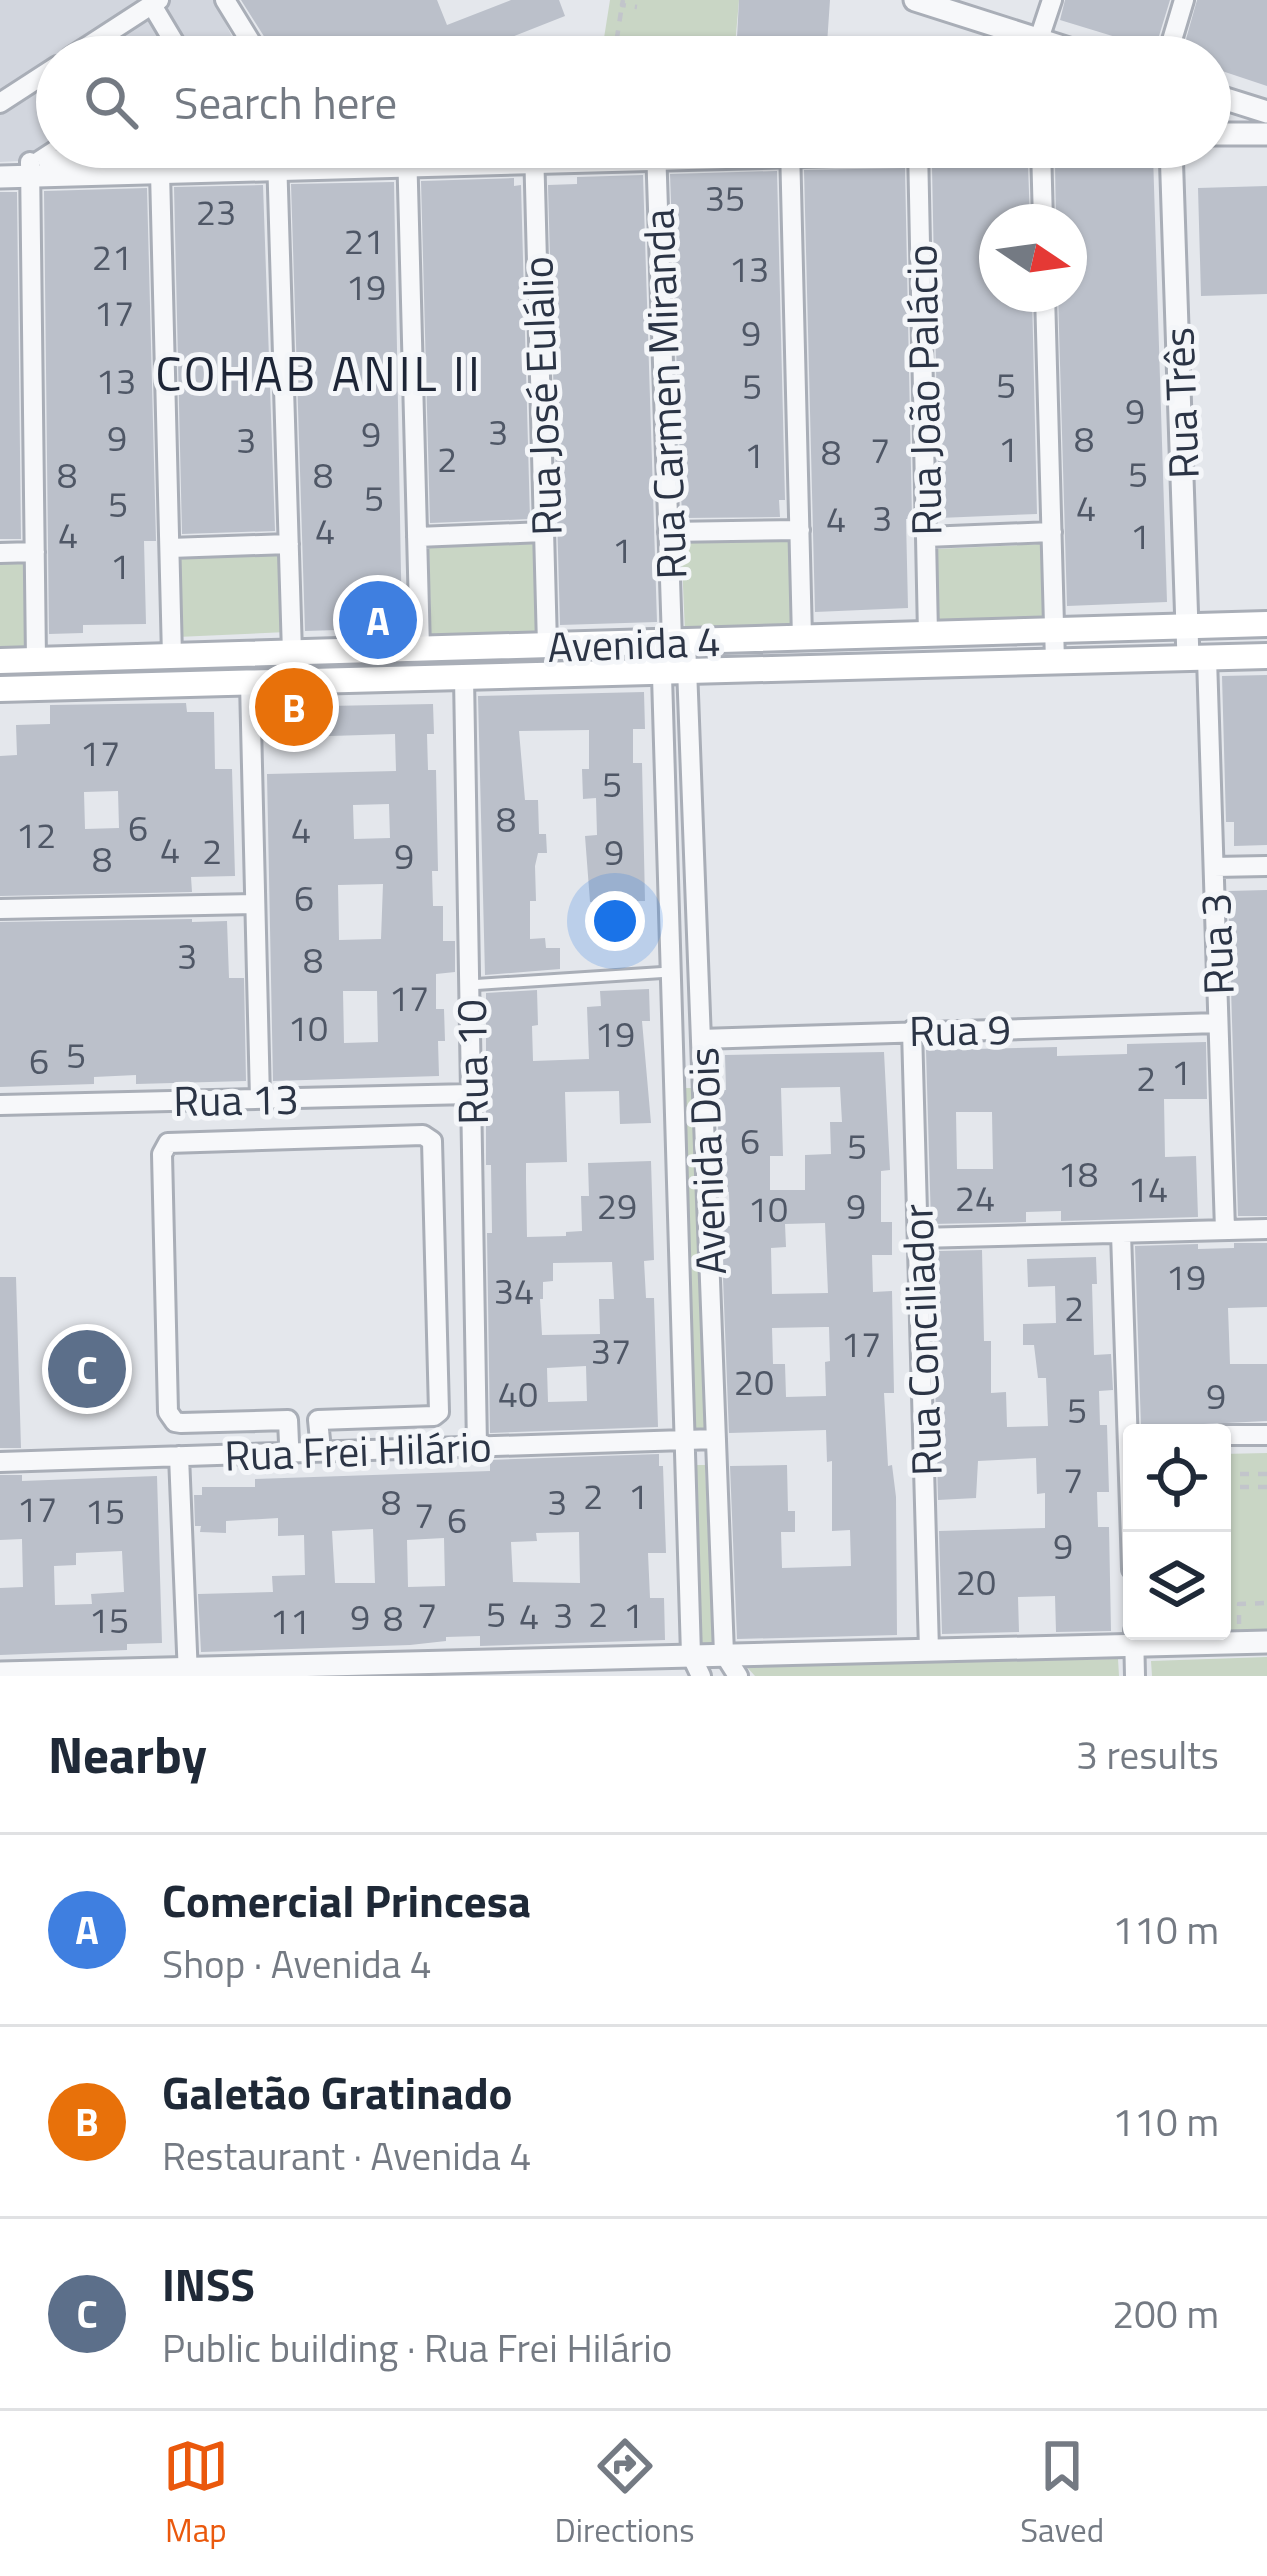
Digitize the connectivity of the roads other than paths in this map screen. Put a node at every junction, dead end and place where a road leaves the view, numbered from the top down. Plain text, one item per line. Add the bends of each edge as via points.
1 (226, 0) edge
2 (917, 0) edge
3 (1052, 0) edge
4 (1184, 0) edge
5 (155, 2) edge
6 (103, 36) edge
7 (173, 36) edge
8 (247, 36) edge
9 (1030, 36) edge
10 (1040, 36) edge
11 (1173, 36) edge
12 (36, 80) edge
13 (1231, 101) edge
14 (0, 103) edge
15 (1267, 112) edge
16 (1231, 134) edge
17 (1267, 134) edge
18 (0, 163) edge
19 (36, 163) edge
20 (49, 168) edge
21 (166, 168) edge
22 (278, 168) edge
23 (407, 168) edge
24 (534, 168) edge
25 (657, 168) edge
26 (791, 168) edge
27 (918, 168) edge
28 (1042, 168) edge
29 (1172, 168) edge
30 (30, 169) junction
31 (0, 177) edge
32 (1043, 204) edge
33 (1046, 312) edge
34 (800, 530) junction
35 (544, 532) junction
36 (668, 532) junction
37 (1052, 532) junction
38 (417, 537) junction
39 (926, 537) junction
40 (289, 544) junction
41 (170, 548) junction
42 (35, 552) junction
43 (0, 553) edge
44 (1267, 624) edge
45 (1187, 626) junction
46 (1054, 630) junction
47 (928, 634) junction
48 (802, 638) junction
49 (673, 642) junction
50 (547, 645) junction
51 (420, 649) junction
52 (363, 651) junction
53 (292, 653) junction
54 (172, 656) junction
55 (1267, 656) edge
56 (111, 658) junction
57 (1198, 658) junction
58 (36, 660) junction
59 (0, 661) edge
60 (1055, 662) junction
61 (674, 671) junction
62 (464, 677) junction
63 (363, 680) junction
64 (250, 682) junction
65 (112, 686) junction
66 (0, 689) edge
67 (1267, 866) edge
68 (1214, 867) junction
69 (255, 904) junction
70 (0, 909) edge
71 (670, 972) junction
72 (469, 985) junction
73 (1219, 1023) junction
74 (913, 1030) junction
75 (701, 1039) junction
76 (471, 1094) junction
77 (260, 1099) junction
78 (0, 1105) edge
79 (1267, 1229) edge
80 (1225, 1230) junction
81 (1121, 1233) junction
82 (918, 1238) junction
83 (1129, 1424) edge
84 (1267, 1435) edge
85 (1231, 1436) edge
86 (716, 1439) junction
87 (320, 1440) dead end
88 (685, 1441) junction
89 (289, 1443) dead end
90 (477, 1447) junction
91 (179, 1456) junction
92 (0, 1462) edge
93 (1123, 1639) edge
94 (1134, 1640) edge
95 (1200, 1640) edge
96 (1267, 1642) edge
97 (929, 1649) junction
98 (724, 1654) junction
99 (696, 1666) edge
100 (188, 1672) edge
101 (0, 1673) edge
102 (738, 1676) edge
103 (1135, 1676) edge

1 - 8 street
2 - 9 street
3 - 10 street
4 - 11 street
5 - 6 street
5 - 7 street
12 - 14 street
13 - 15 street
16 - 17 street
18 - 30 street
19 - 30 lane
20 - 30 street
21 - 41 street
22 - 40 street
23 - 38 street
24 - 35 street, Rua José Eulálio
25 - 36 street, Rua Carmen Miranda
26 - 34 street
27 - 39 street, Rua João Palácio
28 - 32 street
29 - 45 street, Rua Três
30 - 31 street
30 - 42 street
33 - 37 street
34 - 36 street
34 - 48 street
35 - 38 street
35 - 50 street, Rua José Eulálio
36 - 49 street, Rua Carmen Miranda
37 - 39 street
37 - 46 street
38 - 51 street
39 - 47 street, Rua João Palácio
40 - 41 street
40 - 53 street
41 - 54 street
42 - 43 street
42 - 58 street
44 - 45 main road, Avenida 4
45 - 46 main road, Avenida 4
45 - 57 street, Rua Três
46 - 47 main road, Avenida 4
46 - 60 street
47 - 48 main road, Avenida 4
48 - 49 main road, Avenida 4
49 - 50 main road, Avenida 4
49 - 61 street, Avenida Dois
50 - 51 main road, Avenida 4
51 - 52 main road, Avenida 4
52 - 53 main road, Avenida 4
52 - 63 main road
53 - 54 main road, Avenida 4
54 - 56 main road, Avenida 4
55 - 57 main road, Avenida 4
56 - 58 main road, Avenida 4
56 - 65 main road
57 - 60 main road, Avenida 4
57 - 68 street, Rua 3
58 - 59 main road, Avenida 4
60 - 61 main road, Avenida 4
61 - 62 main road, Avenida 4
61 - 71 street, Avenida Dois
61 - 75 street, Avenida Dois
62 - 63 main road, Avenida 4
62 - 72 street, Rua 10
63 - 64 main road, Avenida 4
64 - 65 main road, Avenida 4
64 - 69 street
65 - 66 main road, Avenida 4
67 - 68 street
68 - 73 street, Rua 3
69 - 70 street
69 - 77 street
71 - 72 lane
71 - 88 street, Avenida Dois
72 - 76 street, Rua 10
73 - 74 street, Rua 9
73 - 80 street, Rua 3
74 - 75 street, Rua 9
74 - 82 street, Rua Conciliador
75 - 86 street, Avenida Dois
76 - 77 street, Rua 13
76 - 90 street, Rua 10
77 - 78 street, Rua 13
79 - 80 street
80 - 81 street
81 - 82 street
81 - 83 street
82 - 97 street, Rua Conciliador
84 - 85 street
86 - 88 street, Rua Frei Hilário
86 - 98 street, Avenida Dois
87 - 89 street via 318,1420 439,1412 432,1141 423,1135 168,1143 162,1154 171,1418 288,1420
88 - 90 street, Rua Frei Hilário
88 - 99 street, Avenida Dois
90 - 91 street, Rua Frei Hilário
91 - 92 street, Rua Frei Hilário
91 - 100 street
93 - 97 street
94 - 103 street
95 - 96 street
97 - 98 street
98 - 99 street
98 - 102 street
99 - 100 street
100 - 101 street

